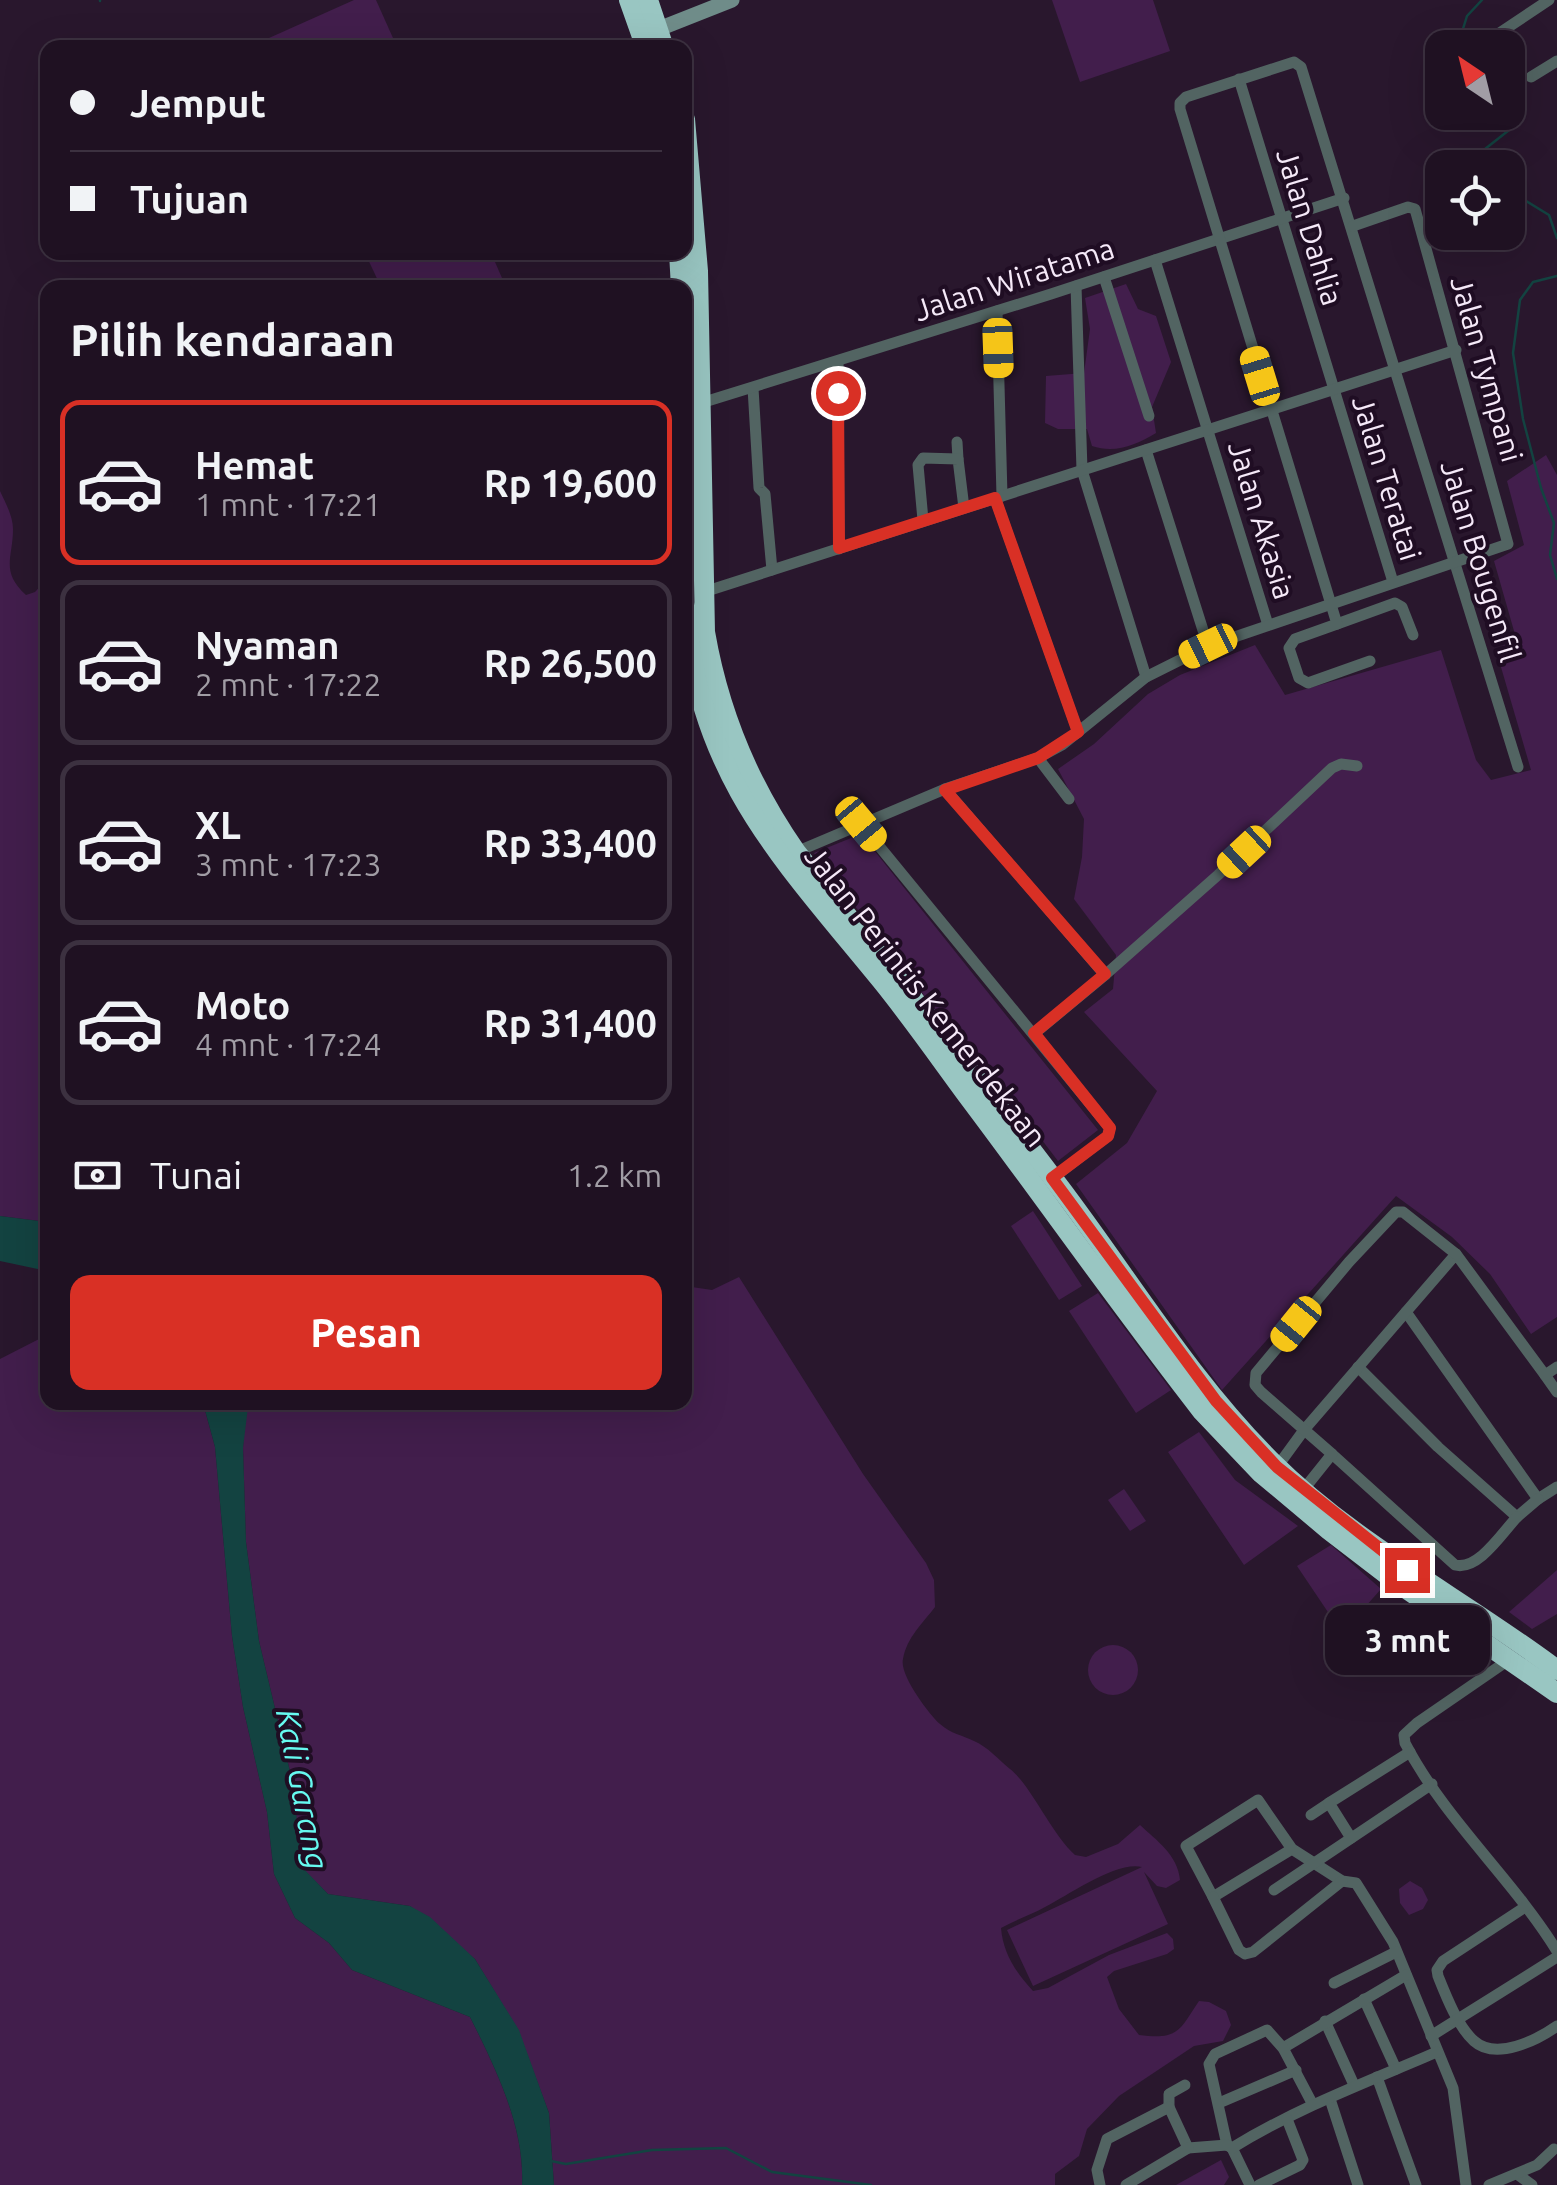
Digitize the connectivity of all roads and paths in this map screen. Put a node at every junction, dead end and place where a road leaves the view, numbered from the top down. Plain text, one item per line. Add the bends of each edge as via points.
1 (629, 0) edge
2 (648, 0) edge
3 (732, 0) edge
4 (1549, 0) edge
5 (1504, 30) edge
6 (653, 40) edge
7 (1557, 61) edge
8 (1531, 77) dead end
9 (1239, 79) junction
10 (1344, 198) junction
11 (692, 202) edge
12 (1282, 218) junction
13 (1352, 226) junction
14 (1218, 239) junction
15 (1154, 260) junction
16 (1104, 277) junction
17 (1076, 286) junction
18 (997, 311) junction
19 (1456, 350) junction
20 (838, 361) junction
21 (1396, 369) junction
22 (753, 388) junction
23 (1334, 389) junction
24 (692, 406) edge
25 (1270, 410) junction
26 (1149, 416) dead end
27 (1208, 430) junction
28 (957, 442) dead end
29 (1146, 450) junction
30 (958, 460) junction
31 (1082, 470) junction
32 (998, 497) junction
33 (964, 508) junction
34 (922, 520) junction
35 (839, 548) junction
36 (1456, 562) junction
37 (772, 570) junction
38 (1393, 582) junction
39 (704, 592) junction
40 (1329, 604) junction
41 (1337, 624) junction
42 (1268, 625) junction
43 (1413, 635) dead end
44 (1208, 646) junction
45 (692, 660) edge
46 (1370, 661) dead end
47 (1146, 677) junction
48 (1078, 732) junction
49 (1038, 758) junction
50 (1358, 766) dead end
51 (1518, 767) dead end
52 (945, 790) junction
53 (1069, 799) dead end
54 (861, 824) junction
55 (796, 852) junction
56 (1105, 974) junction
57 (900, 995) junction
58 (1034, 1033) junction
59 (1052, 1178) junction
60 (1456, 1254) junction
61 (1406, 1312) junction
62 (1358, 1367) junction
63 (1557, 1367) edge
64 (1546, 1375) junction
65 (1557, 1392) edge
66 (1304, 1430) junction
67 (1332, 1454) junction
68 (1277, 1467) junction
69 (1557, 1487) edge
70 (1299, 1495) junction
71 (1538, 1499) junction
72 (1516, 1517) junction
73 (1524, 1645) junction
74 (1508, 1661) junction
75 (1557, 1670) edge
76 (1557, 1693) edge
77 (1410, 1752) junction
78 (1432, 1784) junction
79 (1329, 1803) junction
80 (1311, 1815) dead end
81 (1352, 1838) junction
82 (1292, 1849) junction
83 (1312, 1863) junction
84 (1342, 1881) junction
85 (1274, 1890) dead end
86 (1214, 1897) junction
87 (1525, 1906) junction
88 (1396, 1952) junction
89 (1557, 1954) edge
90 (1406, 1975) junction
91 (1334, 1983) dead end
92 (1364, 1999) junction
93 (1460, 2020) junction
94 (1325, 2021) junction
95 (1557, 2026) edge
96 (1430, 2036) junction
97 (1284, 2048) junction
98 (1437, 2052) junction
99 (1396, 2069) junction
100 (1296, 2070) junction
101 (1377, 2077) junction
102 (1185, 2085) dead end
103 (1354, 2085) junction
104 (1330, 2099) junction
105 (1220, 2103) junction
106 (1312, 2103) junction
107 (1169, 2106) junction
108 (1287, 2119) junction
109 (1230, 2147) junction
110 (1188, 2148) junction
111 (1554, 2148) dead end
112 (1517, 2174) junction
113 (1461, 2183) edge
114 (1100, 2185) edge
115 (1126, 2185) edge
116 (1250, 2185) edge
117 (1258, 2185) edge
118 (1358, 2185) edge
119 (1416, 2185) edge
120 (1489, 2185) edge
121 (1532, 2185) edge

1 - 6 highway
2 - 6 highway
3 - 6 main road
4 - 5 street
7 - 8 street
9 - 10 street, Jalan Bougenfil via 1294,62 1301,66
9 - 12 street, Jalan Dahlia
9 - 14 street via 1180,103
10 - 12 street, Jalan Wiratama
10 - 13 street, Jalan Bougenfil
11 - 24 highway, Jalan Perintis Kemerdekaan via 698,272
12 - 14 street, Jalan Wiratama
12 - 23 street, Jalan Dahlia
13 - 19 street, Jalan Tympani via 1415,210
13 - 21 street, Jalan Bougenfil
14 - 15 street, Jalan Wiratama
14 - 25 street
15 - 16 street, Jalan Wiratama
15 - 27 street, Jalan Akasia
16 - 17 street, Jalan Wiratama
16 - 26 street
17 - 18 street, Jalan Wiratama
17 - 31 street
18 - 20 street, Jalan Wiratama
18 - 32 street
19 - 21 street
19 - 36 street, Jalan Tympani via 1509,539 1505,547
20 - 22 street, Jalan Wiratama
20 - 35 street
21 - 23 street
21 - 36 street, Jalan Bougenfil
22 - 24 street, Jalan Wiratama
22 - 37 street
23 - 25 street
23 - 38 street, Jalan Teratai
24 - 39 highway, Jalan Perintis Kemerdekaan
25 - 27 street
25 - 40 street
27 - 29 street
27 - 42 street, Jalan Akasia
28 - 30 street
29 - 31 street
29 - 44 street
30 - 33 street
30 - 34 street via 920,459
31 - 32 street
31 - 47 street
32 - 33 street
32 - 48 street
33 - 34 street
34 - 35 street
35 - 37 street
36 - 38 street
36 - 51 street, Jalan Bougenfil
37 - 39 street
38 - 40 street
39 - 55 highway, Jalan Perintis Kemerdekaan via 711,667 737,750
40 - 41 street
40 - 42 street
41 - 43 street via 1396,602
41 - 46 street via 1290,643 1300,678 1308,684
42 - 44 street
44 - 47 street
45 - 57 highway, Jalan Perintis Kemerdekaan via 734,784 784,862
47 - 48 street
48 - 49 street
49 - 52 street
49 - 53 street
50 - 56 street via 1332,768
52 - 54 street
52 - 56 street
54 - 55 street
54 - 58 street
55 - 57 highway, Jalan Perintis Kemerdekaan
56 - 58 street
57 - 59 highway, Jalan Perintis Kemerdekaan
57 - 70 highway, Jalan Perintis Kemerdekaan via 1202,1410 1261,1473
58 - 59 street via 1110,1128
59 - 68 highway, Jalan Perintis Kemerdekaan via 1196,1376
60 - 61 street
60 - 64 street
60 - 66 street via 1396,1212 1348,1262 1256,1373 1255,1385
61 - 62 street
61 - 71 street
62 - 66 street
62 - 72 street
63 - 64 street
64 - 65 street
66 - 67 street
66 - 68 street
67 - 70 street
67 - 72 street via 1455,1565 1474,1563
68 - 70 highway, Jalan Perintis Kemerdekaan
69 - 71 street
70 - 73 highway, Jalan Perintis Kemerdekaan
70 - 74 highway, Jalan Perintis Kemerdekaan via 1398,1583
71 - 72 street
73 - 74 street
73 - 75 highway, Jalan Perintis Kemerdekaan
74 - 76 highway, Jalan Perintis Kemerdekaan
74 - 77 street via 1404,1735
77 - 78 street
77 - 79 street
78 - 81 street
78 - 87 street
79 - 80 street
79 - 81 street
81 - 83 street
82 - 83 street
82 - 86 street
82 - 86 street via 1258,1800 1186,1846
83 - 84 street
83 - 85 street
84 - 86 street via 1246,1954
84 - 88 street via 1356,1883
87 - 89 street
87 - 93 street via 1438,1970
88 - 90 street
88 - 91 street
89 - 93 street
90 - 92 street
90 - 96 street
92 - 94 street
92 - 99 street
93 - 95 street via 1475,2042 1490,2048 1515,2046
93 - 96 street
94 - 97 street
94 - 103 street
96 - 98 street
97 - 100 street
97 - 105 street via 1266,2030 1210,2058
98 - 99 street
98 - 113 street via 1456,2100
99 - 101 street
100 - 105 street
100 - 106 street
101 - 103 street
101 - 119 street
102 - 107 street via 1169,2094
103 - 104 street
104 - 106 street
104 - 118 street
105 - 109 street
106 - 108 street
107 - 110 street
107 - 114 street via 1106,2139
108 - 109 street
108 - 117 street via 1302,2160
109 - 110 street
109 - 116 street
110 - 115 street
111 - 112 street
112 - 120 street
112 - 121 street

